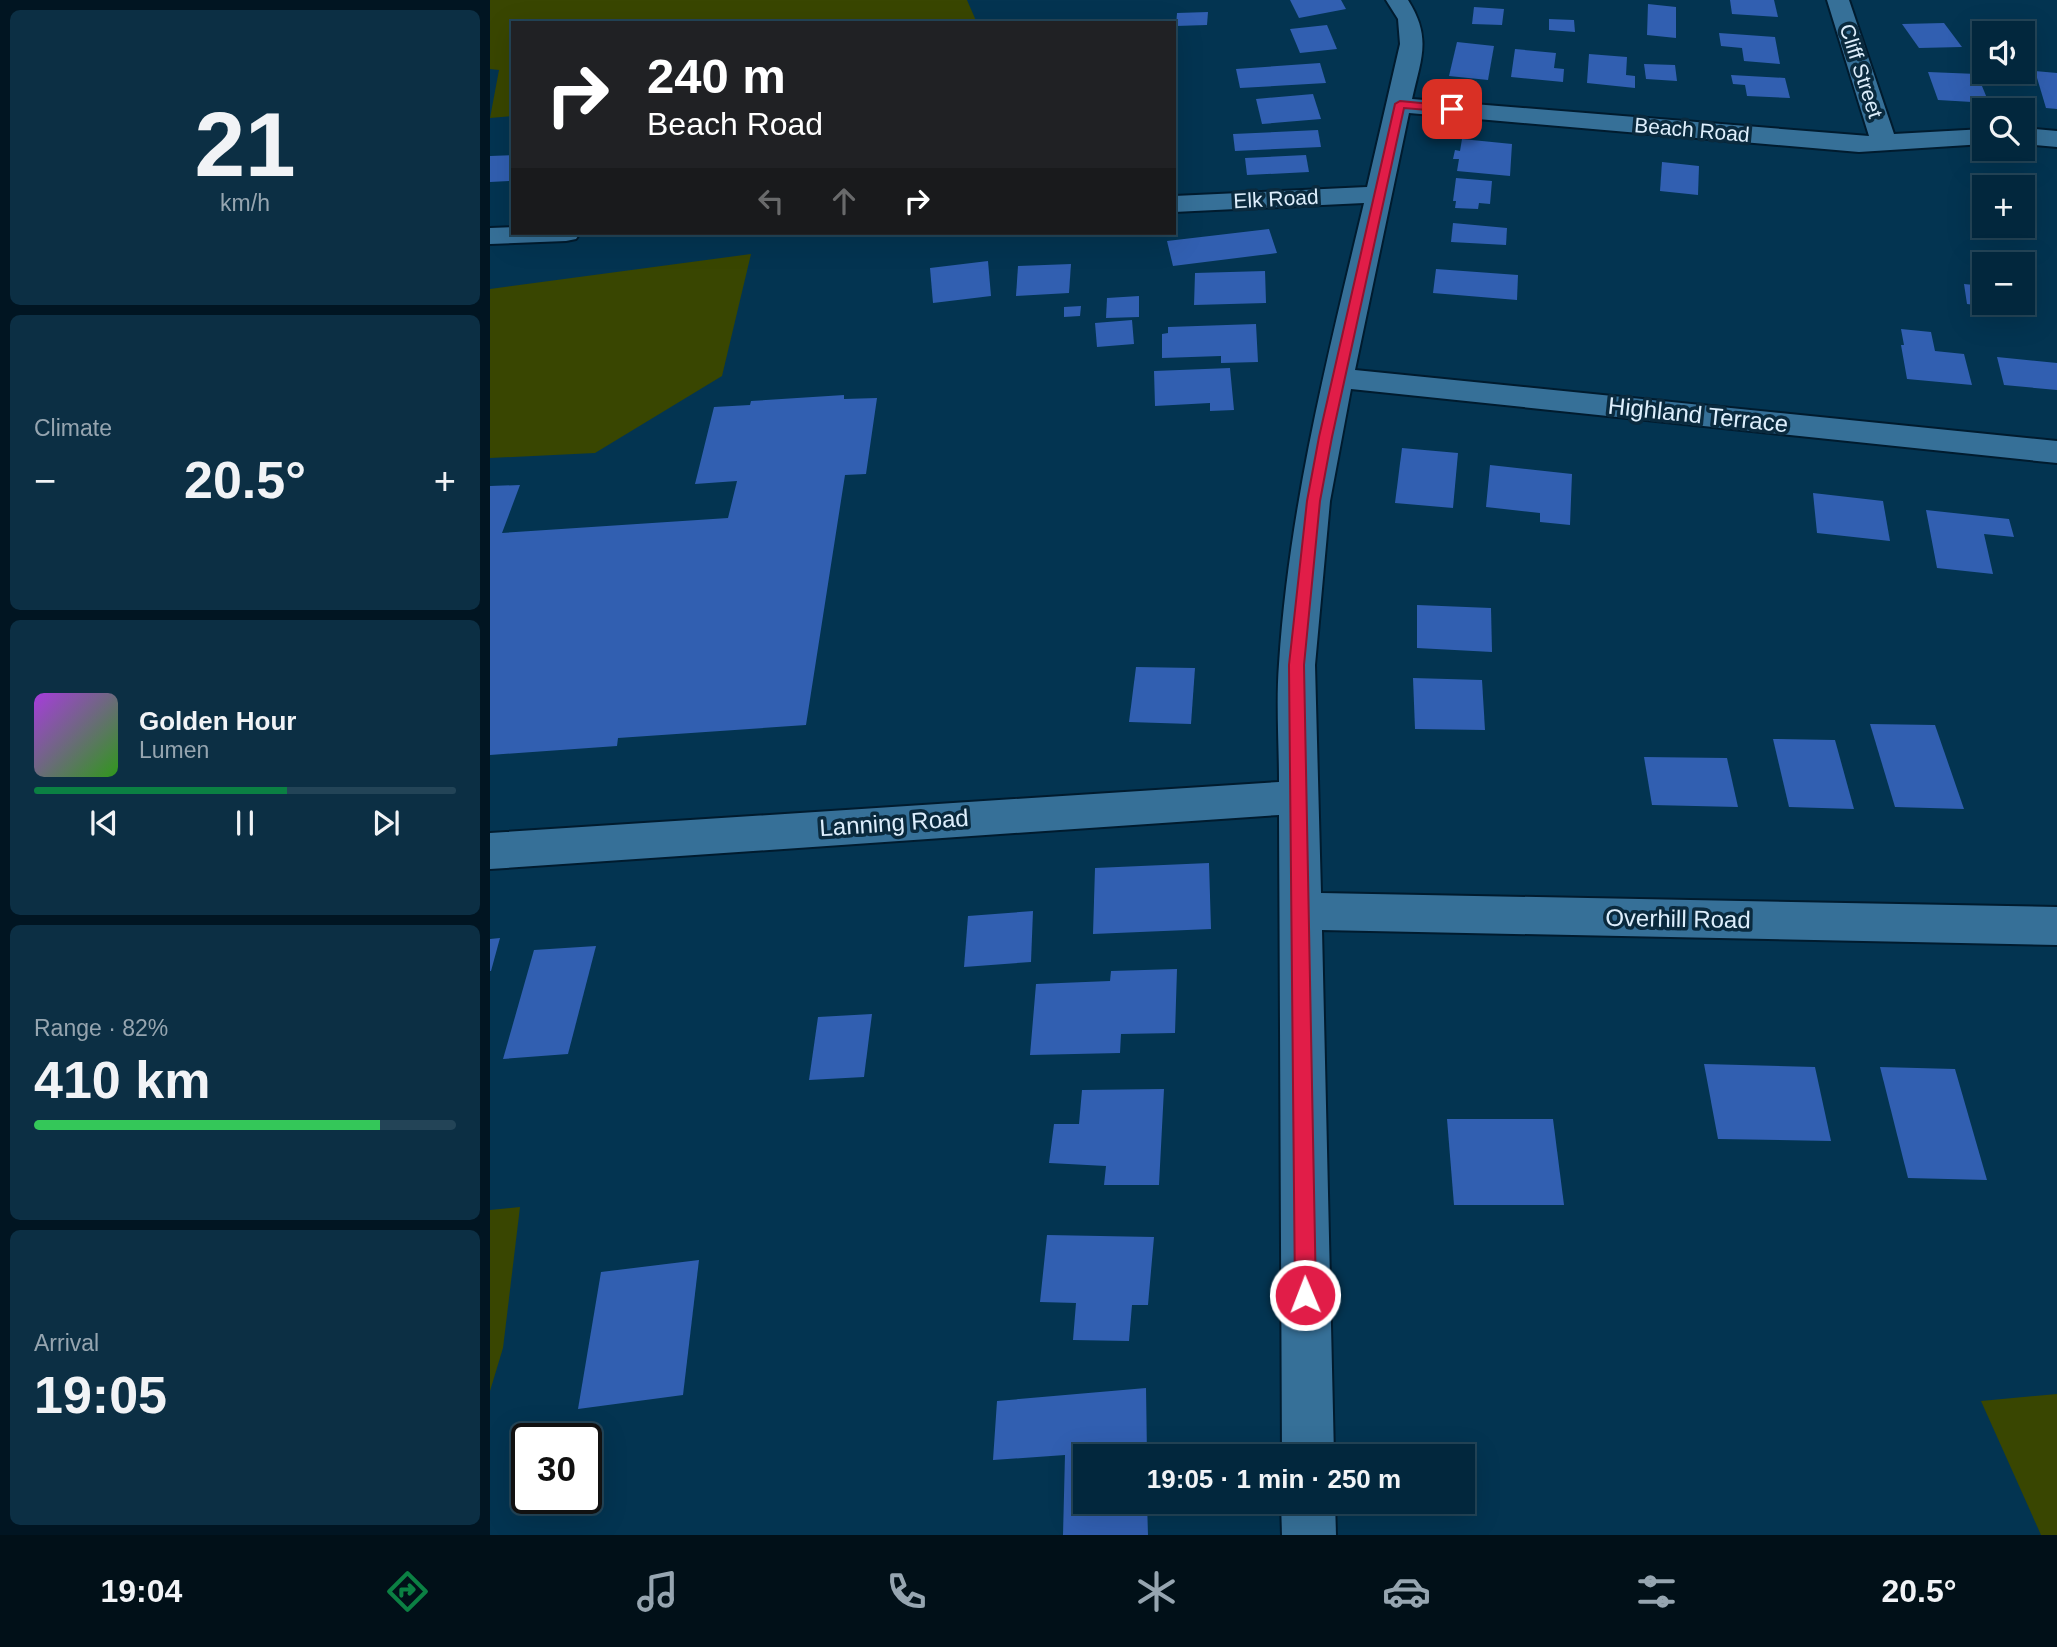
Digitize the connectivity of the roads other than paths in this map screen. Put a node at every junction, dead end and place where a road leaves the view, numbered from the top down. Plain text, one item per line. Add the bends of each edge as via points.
1 (1397, 0) edge
2 (1838, 0) edge
3 (1400, 104) junction
4 (2035, 137) edge
5 (1972, 138) edge
6 (2057, 139) edge
7 (1884, 143) junction
8 (1378, 194) junction
9 (1176, 204) edge
10 (515, 235) edge
11 (490, 236) edge
12 (1339, 378) junction
13 (2057, 452) edge
14 (1298, 797) junction
15 (490, 851) edge
16 (1300, 911) junction
17 (2057, 926) edge
18 (1308, 1444) edge
19 (1308, 1514) edge
20 (1309, 1535) edge

1 - 3 street via 1412,32
2 - 7 street, Cliff Street
3 - 7 street, Beach Road
3 - 8 street
4 - 6 street
5 - 7 street, Beach Road
8 - 9 street, Elk Road
8 - 12 street
10 - 11 street
12 - 13 street, Highland Terrace
12 - 14 street via 1314,501 1304,579 1297,665
14 - 15 street, Lanning Road
14 - 16 street
16 - 17 street, Overhill Road
16 - 18 street
19 - 20 street

